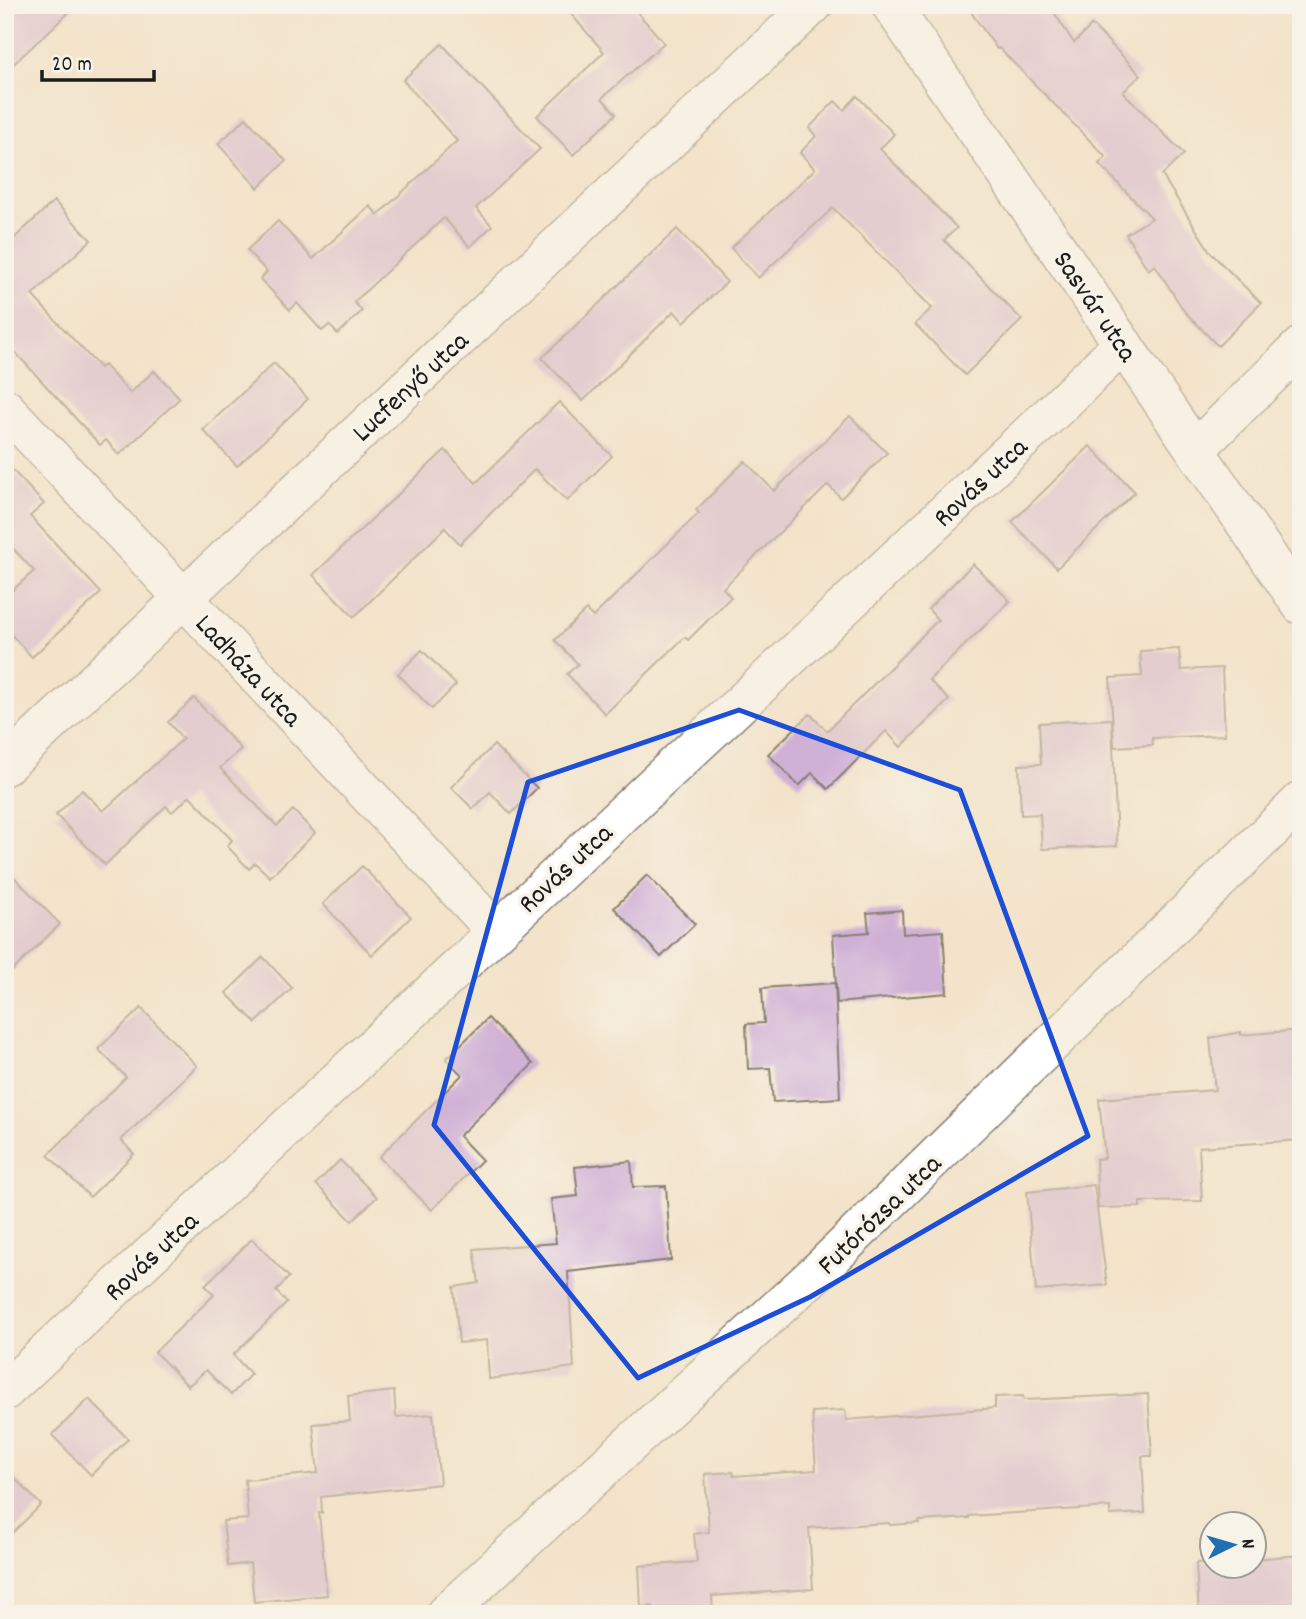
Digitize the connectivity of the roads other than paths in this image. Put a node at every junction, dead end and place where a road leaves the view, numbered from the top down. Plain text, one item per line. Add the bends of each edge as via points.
1 (813, 5) edge
2 (897, 8) edge
3 (1123, 344) junction
4 (1301, 346) edge
5 (5, 408) edge
6 (1195, 450) junction
7 (183, 598) junction
8 (1301, 605) edge
9 (5, 766) edge
10 (1301, 801) edge
11 (496, 931) junction
12 (5, 1391) edge
13 (444, 1614) edge

1 - 7 street, Lucfenyő utca
2 - 3 street, Sasvár utca
3 - 6 street, Sasvár utca
3 - 11 street, Rovás utca
4 - 6 street
5 - 7 street, Ladháza utca
6 - 8 street, Sasvár utca
7 - 9 street, Lucfenyő utca
7 - 11 street, Ladháza utca
10 - 13 street, Futórózsa utca via 815,1274
11 - 12 street, Rovás utca

